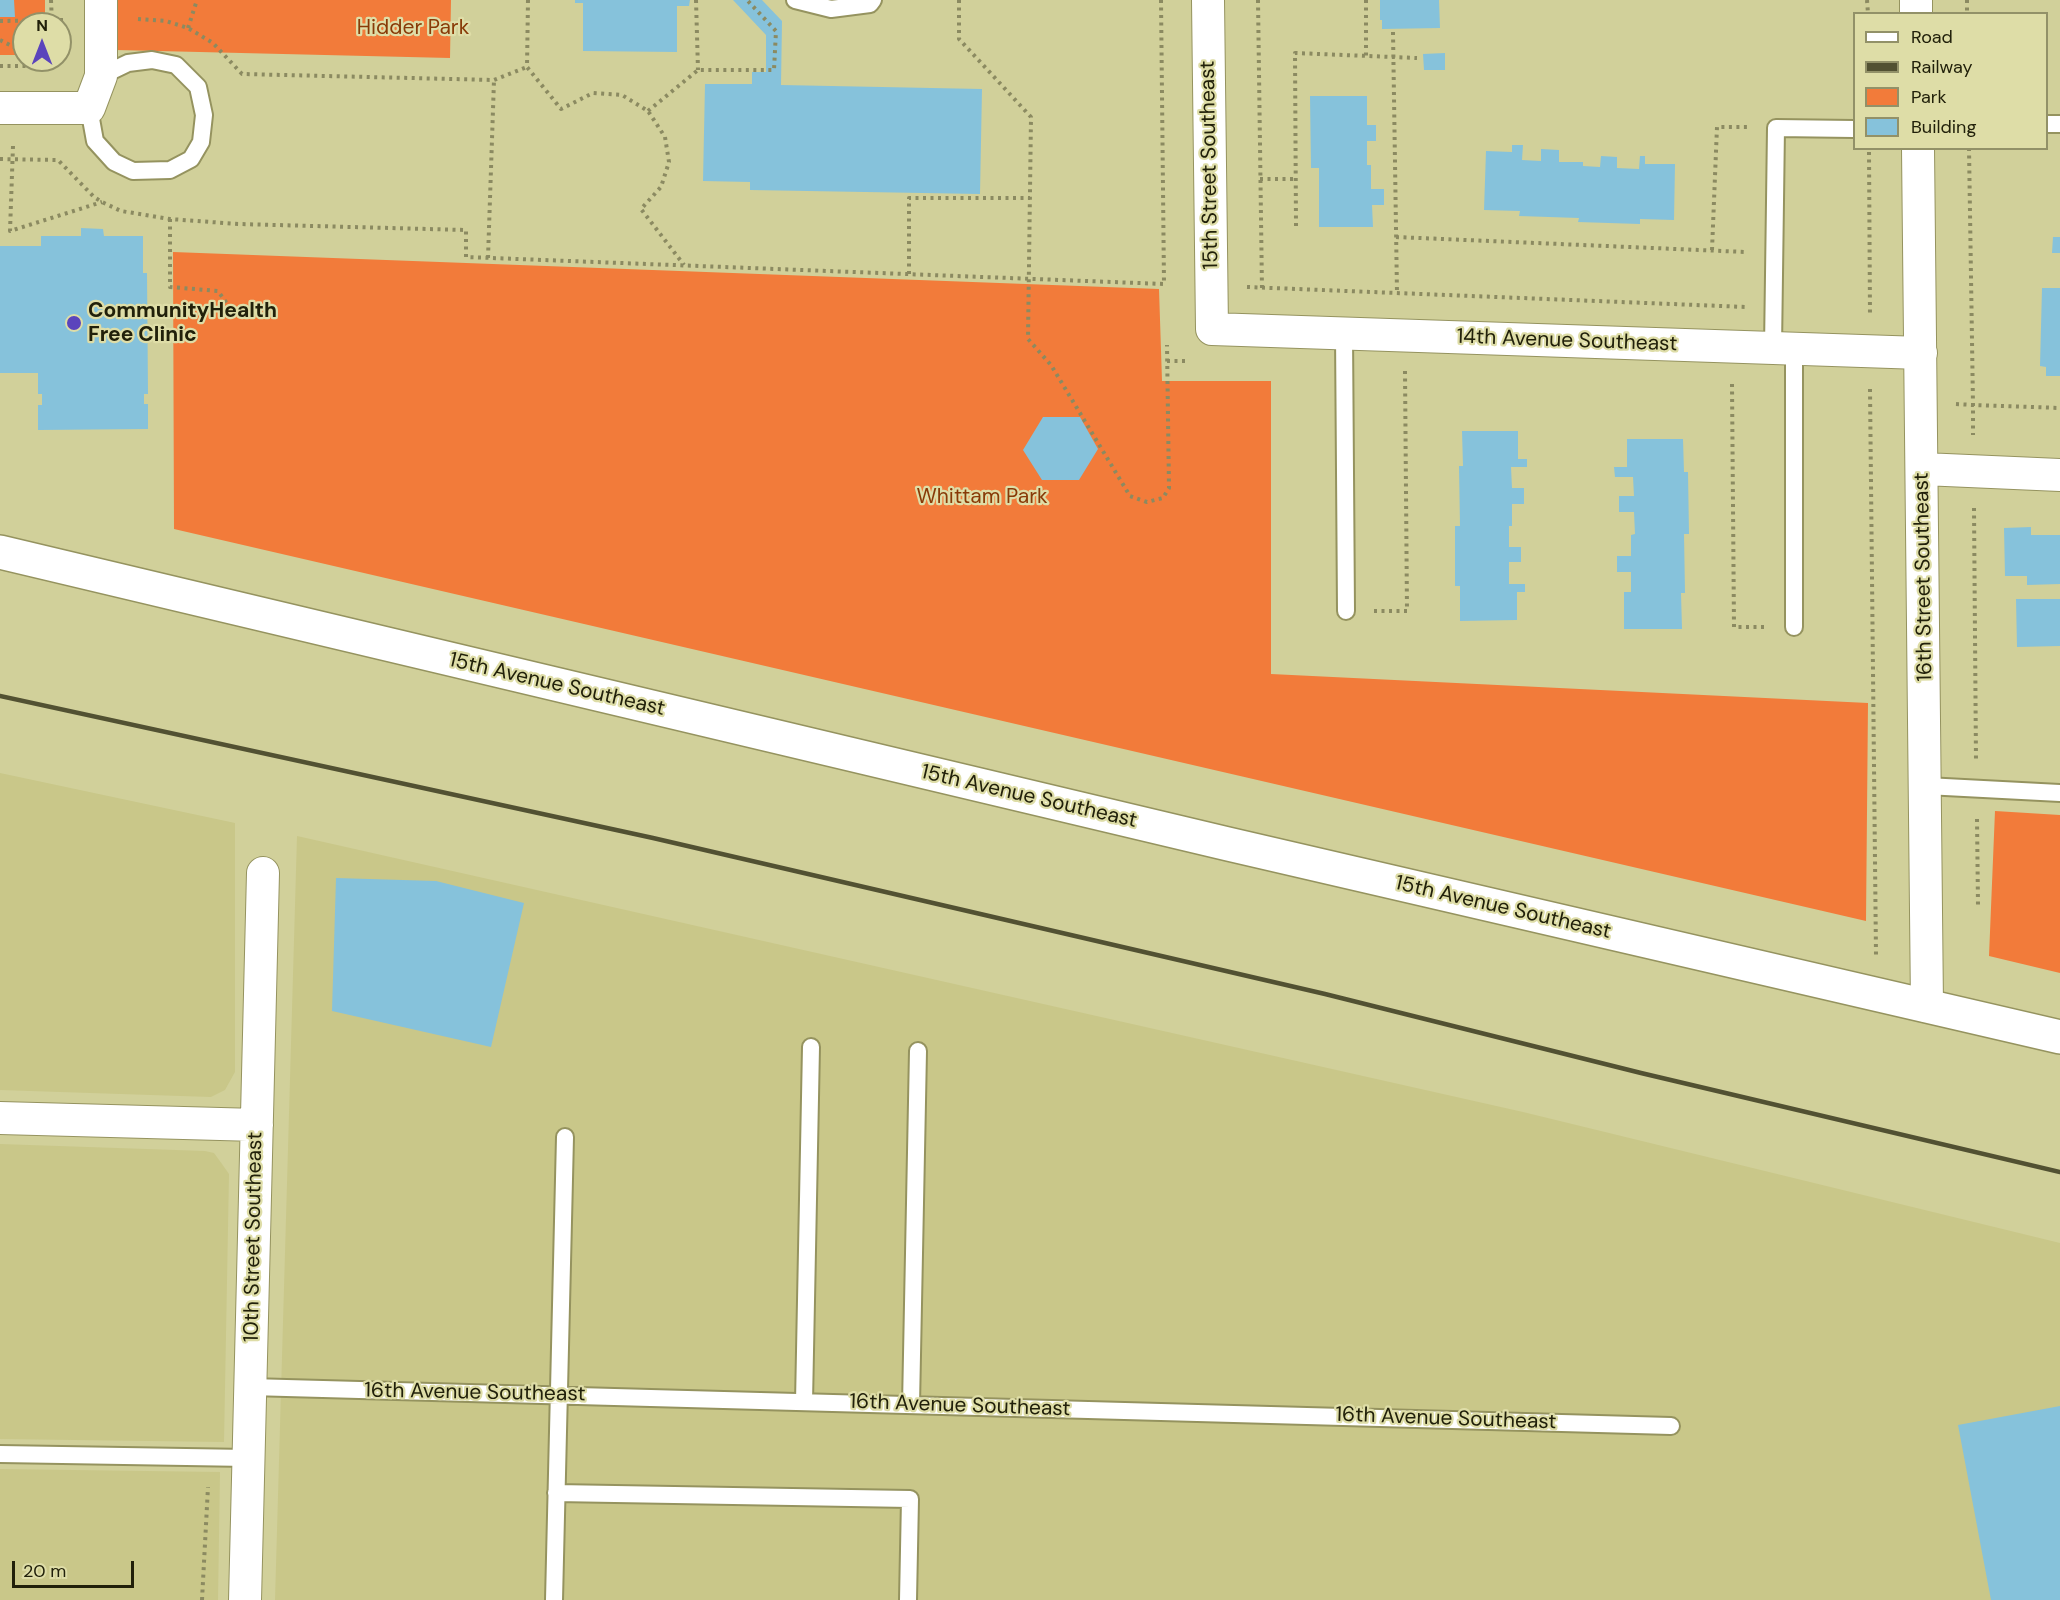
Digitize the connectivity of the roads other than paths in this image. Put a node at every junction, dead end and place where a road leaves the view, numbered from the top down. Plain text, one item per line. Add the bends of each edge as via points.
1 (101, 0) edge
2 (795, 0) edge
3 (873, 0) edge
4 (1208, 0) edge
5 (101, 76) junction
6 (0, 108) edge
7 (89, 108) junction
8 (1853, 129) edge
9 (1918, 150) edge
10 (1212, 329) joint
11 (1344, 333) junction
12 (1784, 348) junction
13 (1921, 353) junction
14 (1923, 470) junction
15 (2060, 475) edge
16 (0, 552) edge
17 (1346, 611) road end
18 (1794, 627) road end
19 (1926, 786) junction
20 (2060, 793) edge
21 (263, 873) dead end
22 (1927, 1006) junction
23 (2060, 1037) edge
24 (811, 1047) dead end
25 (918, 1051) dead end
26 (0, 1118) edge
27 (257, 1125) junction
28 (565, 1137) dead end
29 (250, 1387) junction
30 (558, 1395) junction
31 (804, 1402) junction
32 (911, 1405) junction
33 (1671, 1426) dead end
34 (0, 1454) edge
35 (248, 1458) junction
36 (556, 1493) junction
37 (245, 1600) edge
38 (554, 1600) edge
39 (908, 1600) edge

1 - 5 street
2 - 3 lane via 831,9 870,4
4 - 10 street, 15th Street Southeast
5 - 7 street
5 - 7 lane via 128,63 152,60 176,65 198,87 204,115 201,142 191,159 171,170 133,171 114,162 95,141
6 - 7 street
8 - 12 lane via 1776,128 1774,308
9 - 13 street, 16th Street Southeast
10 - 11 street, 14th Avenue Southeast
11 - 12 street, 14th Avenue Southeast
11 - 17 lane
12 - 13 street, 14th Avenue Southeast
12 - 18 lane
13 - 14 street, 16th Street Southeast
14 - 15 street
14 - 19 street, 16th Street Southeast
16 - 22 street, 15th Avenue Southeast via 1205,839
19 - 20 lane
19 - 22 street, 16th Street Southeast
21 - 27 street, 10th Street Southeast
22 - 23 street, 15th Avenue Southeast
24 - 31 lane
25 - 32 lane
26 - 27 street
27 - 29 street, 10th Street Southeast
28 - 30 lane
29 - 30 lane, 16th Avenue Southeast
29 - 35 street, 10th Street Southeast
30 - 31 lane, 16th Avenue Southeast
30 - 36 lane
31 - 32 lane, 16th Avenue Southeast
32 - 33 lane, 16th Avenue Southeast
34 - 35 lane
35 - 37 street, 10th Street Southeast
36 - 38 lane
36 - 39 lane via 910,1499

